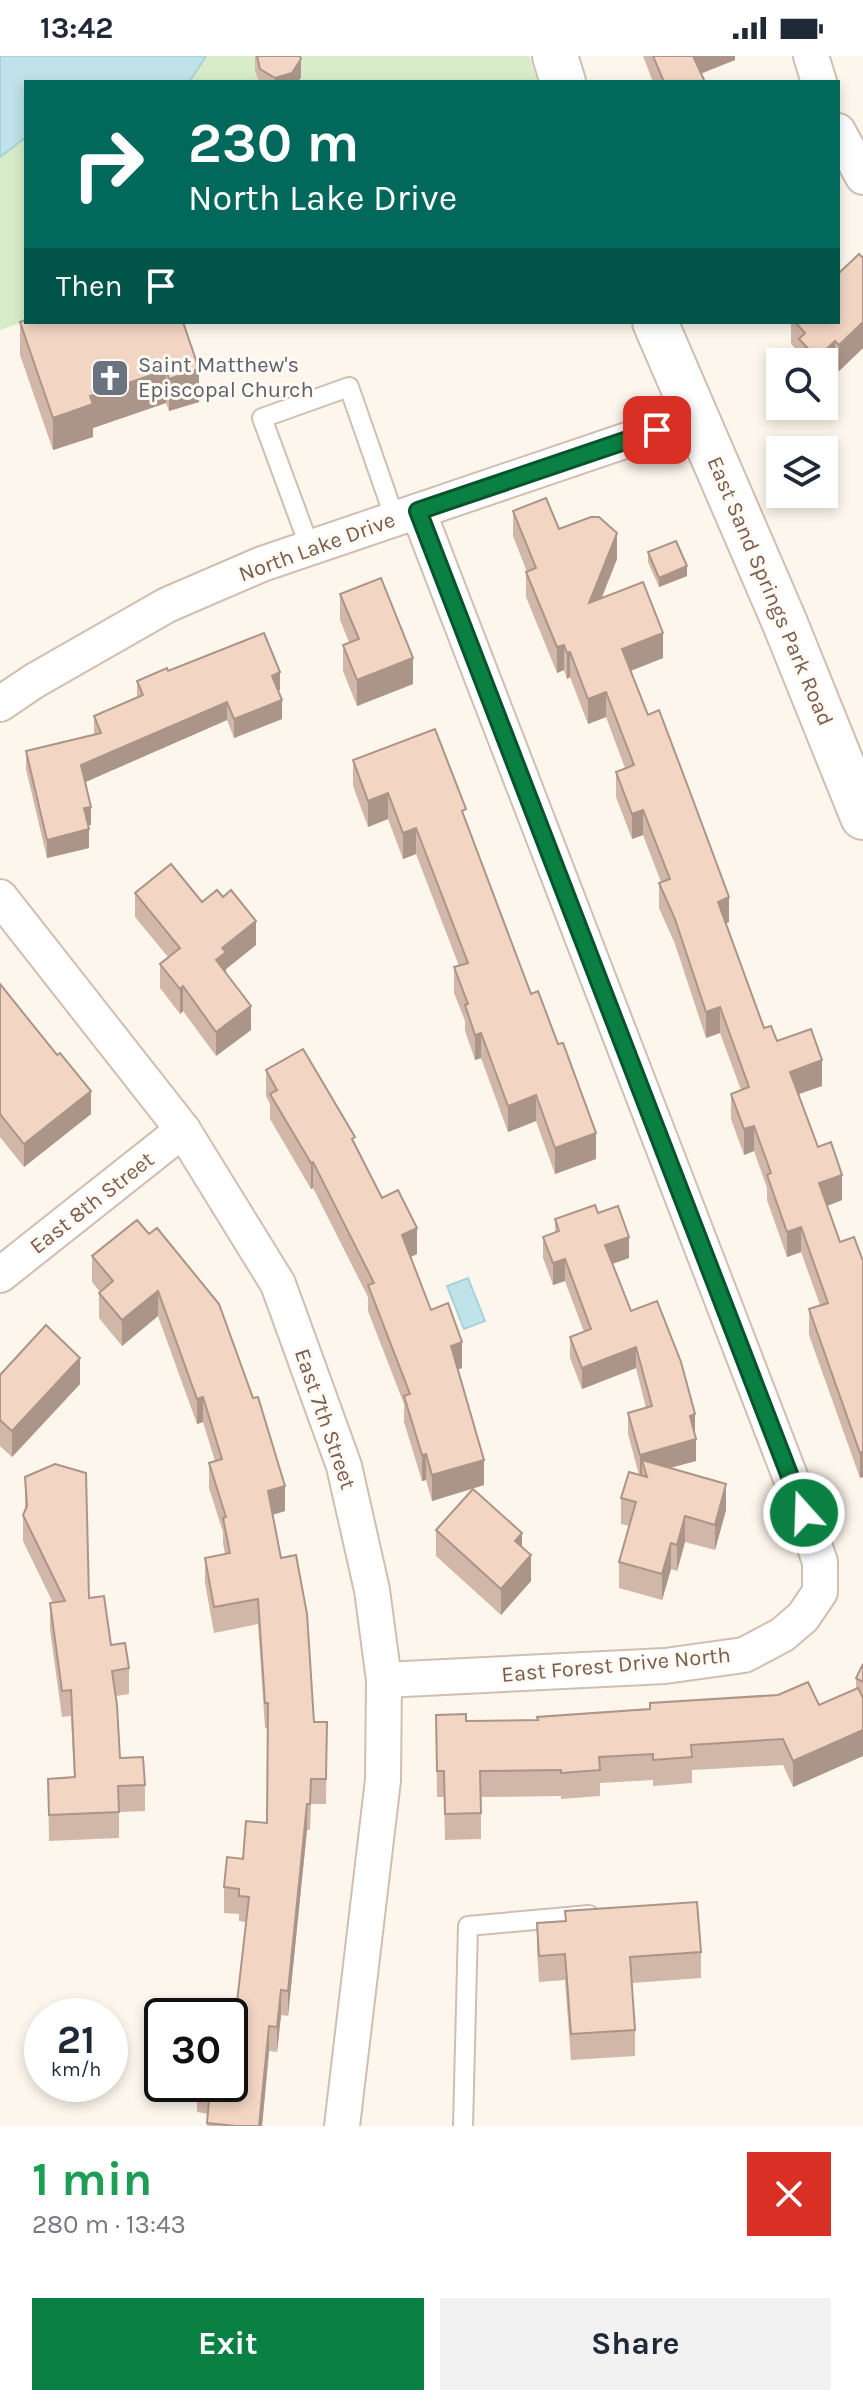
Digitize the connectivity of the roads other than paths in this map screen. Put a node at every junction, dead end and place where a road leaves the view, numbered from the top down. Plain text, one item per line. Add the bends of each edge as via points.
1 (555, 56) edge
2 (811, 56) edge
3 (562, 80) edge
4 (818, 80) edge
5 (840, 135) edge
6 (863, 177) edge
7 (656, 324) edge
8 (698, 416) junction
9 (407, 515) junction
10 (310, 548) junction
11 (0, 704) edge
12 (863, 817) edge
13 (0, 897) edge
14 (183, 1130) junction
15 (0, 1275) edge
16 (384, 1680) junction
17 (604, 1914) edge
18 (342, 2126) edge
19 (463, 2126) edge

1 - 3 street
2 - 4 street
5 - 6 street
7 - 8 street, East Sand Springs Park Road
8 - 9 street, North Lake Drive
8 - 12 street, East Sand Springs Park Road
9 - 10 street, North Lake Drive
9 - 10 lane via 349,387 262,418
9 - 16 street, East Forest Drive North via 795,1489 820,1562 820,1592 782,1635 744,1655 665,1666
10 - 11 street, North Lake Drive via 167,605
13 - 14 street, East 7th Street
14 - 15 street, East 8th Street
14 - 16 street, East 7th Street via 278,1284 339,1452 372,1590
16 - 18 street, East 7th Street via 383,1780
17 - 19 lane via 468,1926

